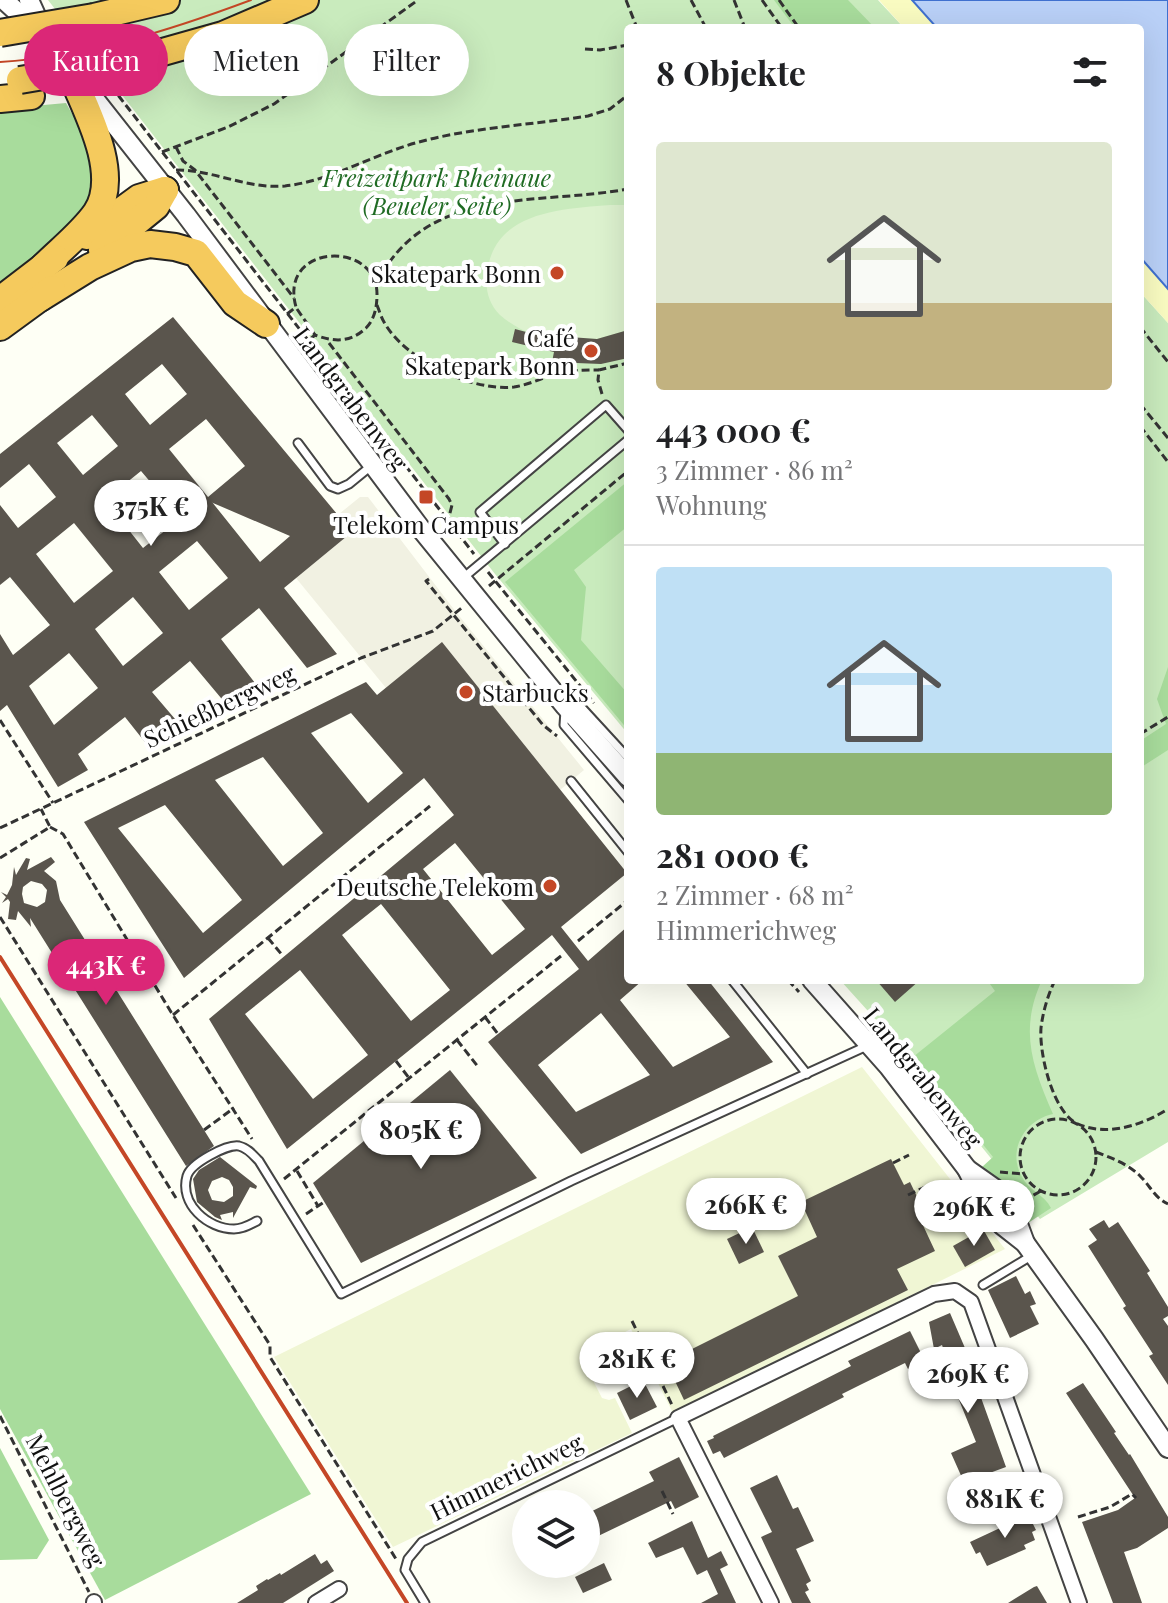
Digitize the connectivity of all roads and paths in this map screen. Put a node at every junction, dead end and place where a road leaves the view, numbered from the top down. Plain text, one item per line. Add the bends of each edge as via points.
1 (4, 0) edge
2 (29, 0) edge
3 (166, 0) edge
4 (305, 0) edge
5 (418, 0) edge
6 (626, 0) edge
7 (691, 0) edge
8 (734, 0) edge
9 (762, 0) edge
10 (779, 0) edge
11 (94, 17) junction
12 (0, 19) edge
13 (30, 24) edge
14 (40, 24) edge
15 (635, 24) edge
16 (704, 24) edge
17 (743, 24) edge
18 (779, 24) edge
19 (796, 24) edge
20 (0, 33) edge
21 (624, 46) edge
22 (585, 49) dead end
23 (17, 86) edge
24 (79, 96) edge
25 (95, 96) edge
26 (624, 98) edge
27 (0, 99) edge
28 (176, 146) junction
29 (195, 170) junction
30 (171, 180) junction
31 (624, 190) edge
32 (43, 267) junction
33 (377, 283) junction
34 (40, 298) junction
35 (294, 298) junction
36 (0, 300) edge
37 (377, 305) junction
38 (296, 307) junction
39 (276, 319) junction
40 (0, 327) edge
41 (1144, 332) edge
42 (315, 335) junction
43 (327, 340) junction
44 (307, 342) junction
45 (1168, 362) edge
46 (624, 364) edge
47 (599, 370) junction
48 (606, 405) junction
49 (1144, 409) edge
50 (624, 425) edge
51 (1144, 431) edge
52 (1168, 438) edge
53 (298, 443) dead end
54 (624, 443) edge
55 (1168, 462) edge
56 (373, 465) junction
57 (624, 474) edge
58 (448, 521) junction
59 (505, 544) junction
60 (481, 563) junction
61 (429, 579) dead end
62 (462, 579) junction
63 (453, 615) junction
64 (596, 705) dead end
65 (565, 706) junction
66 (1168, 717) edge
67 (0, 720) edge
68 (1144, 732) edge
69 (561, 738) dead end
70 (624, 754) edge
71 (624, 772) edge
72 (571, 781) dead end
73 (624, 795) edge
74 (53, 803) junction
75 (430, 806) dead end
76 (41, 809) junction
77 (50, 827) junction
78 (0, 828) edge
79 (624, 847) edge
80 (0, 858) edge
81 (624, 903) edge
82 (0, 917) edge
83 (268, 938) junction
84 (578, 941) dead end
85 (131, 943) junction
86 (283, 956) dead end
87 (561, 956) dead end
88 (100, 963) dead end
89 (735, 984) edge
90 (816, 984) edge
91 (1054, 984) edge
92 (173, 1015) junction
93 (485, 1017) junction
94 (498, 1034) dead end
95 (457, 1040) junction
96 (871, 1044) junction
97 (396, 1061) dead end
98 (479, 1068) dead end
99 (807, 1074) junction
100 (409, 1078) junction
101 (234, 1108) junction
102 (1168, 1109) edge
103 (1076, 1123) junction
104 (204, 1130) dead end
105 (1096, 1152) junction
106 (909, 1155) dead end
107 (259, 1161) junction
108 (893, 1163) dead end
109 (296, 1170) junction
110 (275, 1187) junction
111 (925, 1187) dead end
112 (908, 1195) dead end
113 (324, 1202) dead end
114 (1166, 1202) edge
115 (318, 1206) junction
116 (184, 1210) dead end
117 (296, 1220) junction
118 (257, 1221) dead end
119 (192, 1224) dead end
120 (1029, 1249) junction
121 (983, 1285) dead end
122 (632, 1321) dead end
123 (0, 1416) edge
124 (678, 1418) junction
125 (1168, 1448) edge
126 (662, 1491) dead end
127 (1136, 1498) dead end
128 (673, 1514) dead end
129 (1078, 1517) dead end
130 (405, 1570) junction
131 (339, 1589) dead end
132 (94, 1603) edge
133 (316, 1603) edge
134 (425, 1603) edge
135 (771, 1603) edge
136 (1079, 1603) edge

1 - 13 street, Landgrabenweg
2 - 14 street, Landgrabenweg
3 - 11 highway
4 - 23 highway, bridge via 223,35
5 - 28 path via 274,104
6 - 15 path
7 - 16 path
8 - 17 path
9 - 18 path
10 - 19 path
11 - 12 highway, bridge
11 - 20 highway, bridge
21 - 22 path
23 - 27 highway
24 - 32 highway via 100,148 105,184 96,212
25 - 30 street, Landgrabenweg
26 - 29 path via 588,116 415,143 288,186 249,185
28 - 29 path
28 - 30 path via 162,152
29 - 30 path
29 - 35 path
30 - 32 highway
30 - 34 highway via 141,220
30 - 39 street, Landgrabenweg
30 - 39 path
31 - 33 path via 457,212 398,249
32 - 36 highway
33 - 35 path via 363,266 333,254 302,269
33 - 37 path
34 - 39 highway via 103,260 150,244 196,253 235,303
34 - 40 highway
35 - 38 path
37 - 43 path via 371,321 354,337
37 - 47 path via 399,340 444,372 468,381 514,387 559,373
38 - 39 path
38 - 42 path
39 - 44 path
39 - 56 street, Landgrabenweg
41 - 45 path
42 - 43 path
42 - 44 path
43 - 58 path via 449,499
44 - 58 path
46 - 47 path
47 - 48 path
48 - 50 lane
48 - 59 lane via 480,512
49 - 52 path
51 - 55 path
53 - 56 lane via 330,486 338,489
54 - 59 lane
56 - 62 street, Landgrabenweg
57 - 64 path via 495,581
58 - 60 path
59 - 60 lane
60 - 62 lane
61 - 63 path
62 - 65 street, Landgrabenweg
63 - 69 path via 543,725
63 - 74 path, Schießbergweg via 433,631 361,658
65 - 70 lane via 583,709
65 - 71 street, Landgrabenweg
65 - 73 lane via 564,725
66 - 68 path
67 - 74 path
72 - 79 lane
74 - 76 path, Schießbergweg
75 - 83 path
76 - 77 path
76 - 78 path, Schießbergweg
77 - 80 path
77 - 85 path via 63,834
81 - 84 path
82 - 116 path
83 - 86 path
83 - 92 path
85 - 88 path
85 - 92 path
87 - 93 path
89 - 99 lane
90 - 96 street, Landgrabenweg
91 - 103 path via 1043,1014 1043,1056 1059,1104
92 - 101 path
93 - 94 path
93 - 95 path
95 - 98 path
95 - 100 path
96 - 99 lane
96 - 120 street, Landgrabenweg via 967,1169 982,1199
97 - 100 path
99 - 117 lane via 341,1294
100 - 109 path
101 - 104 path
101 - 107 path via 257,1147
102 - 103 path via 1126,1127 1097,1129
103 - 105 path
103 - 105 path via 1056,1119 1029,1132 1020,1157 1027,1179 1052,1195 1071,1193 1090,1178
105 - 114 path via 1128,1166
106 - 108 path
107 - 110 lane
107 - 118 lane via 246,1149 228,1147 186,1178 192,1206 207,1222 232,1229
109 - 110 path
109 - 115 path
110 - 117 lane
111 - 112 path
113 - 115 path
115 - 117 path
119 - 130 path
120 - 121 lane
120 - 125 street, Landgrabenweg
122 - 124 path
123 - 132 path, Mehlbergweg
124 - 130 lane, Himmerichweg via 422,1542
124 - 135 street
124 - 136 street, Himmerichweg via 934,1294 955,1291 971,1302
126 - 128 path
127 - 129 path via 1132,1494
130 - 134 lane
131 - 133 street

